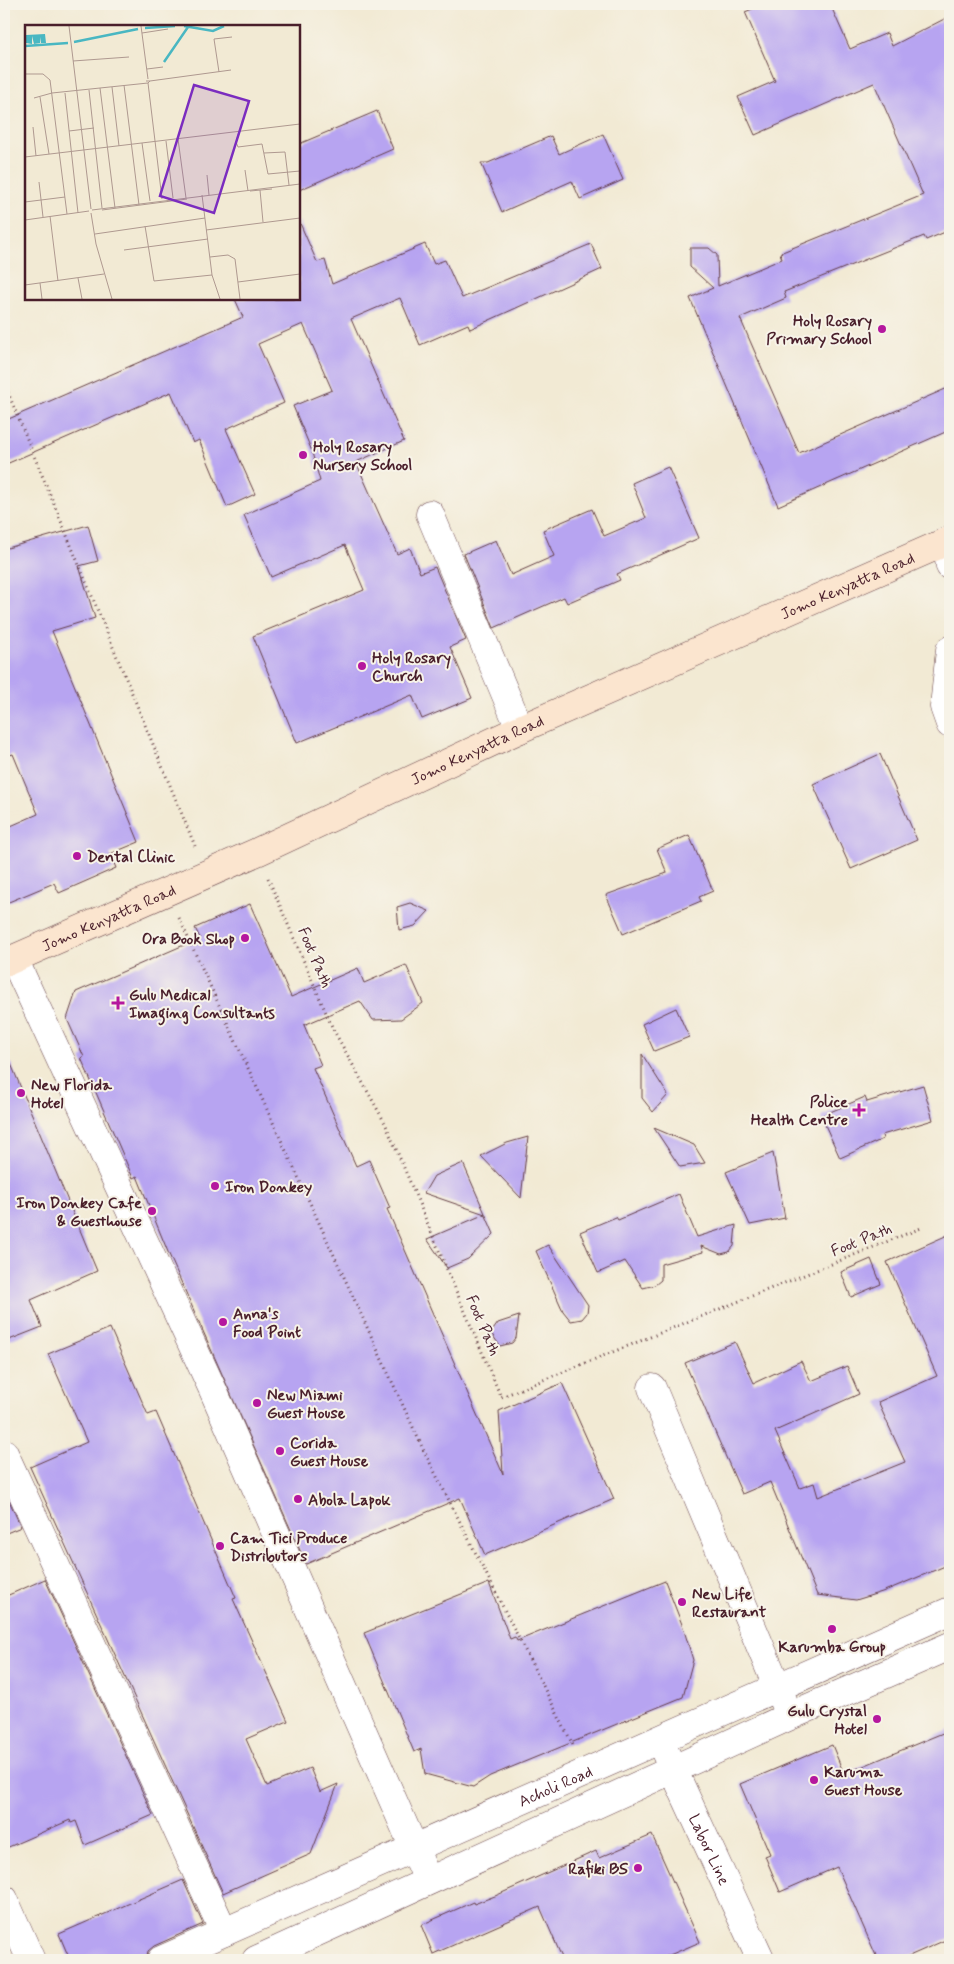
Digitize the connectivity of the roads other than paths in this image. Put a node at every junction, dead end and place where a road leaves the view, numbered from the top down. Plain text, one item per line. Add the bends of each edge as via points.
1 (430, 514) dead end
2 (949, 549) edge
3 (950, 650) edge
4 (950, 724) edge
5 (520, 729) junction
6 (9, 961) edge
7 (652, 1388) dead end
8 (4, 1453) edge
9 (950, 1611) edge
10 (950, 1646) edge
11 (777, 1687) junction
12 (790, 1716) junction
13 (660, 1739) junction
14 (674, 1770) junction
15 (414, 1847) junction
16 (428, 1880) junction
17 (4, 1899) edge
18 (224, 1932) junction
19 (30, 1960) edge
20 (161, 1960) edge
21 (256, 1960) edge
22 (761, 1960) edge

1 - 5 street
2 - 5 main road, Jomo Kenyatta Road
3 - 4 street via 944,707
5 - 6 main road, Jomo Kenyatta Road via 257,852
6 - 15 street via 213,1390
7 - 11 street
8 - 18 street
9 - 11 street, Acholi Road
10 - 12 street
11 - 12 street
11 - 13 street, Acholi Road
12 - 14 street
13 - 14 street, Labor Line
13 - 15 street, Acholi Road
14 - 16 street
14 - 22 street, Labor Line
15 - 16 street
15 - 18 street, Acholi Road
16 - 21 street
17 - 19 street
18 - 20 street, Acholi Road

